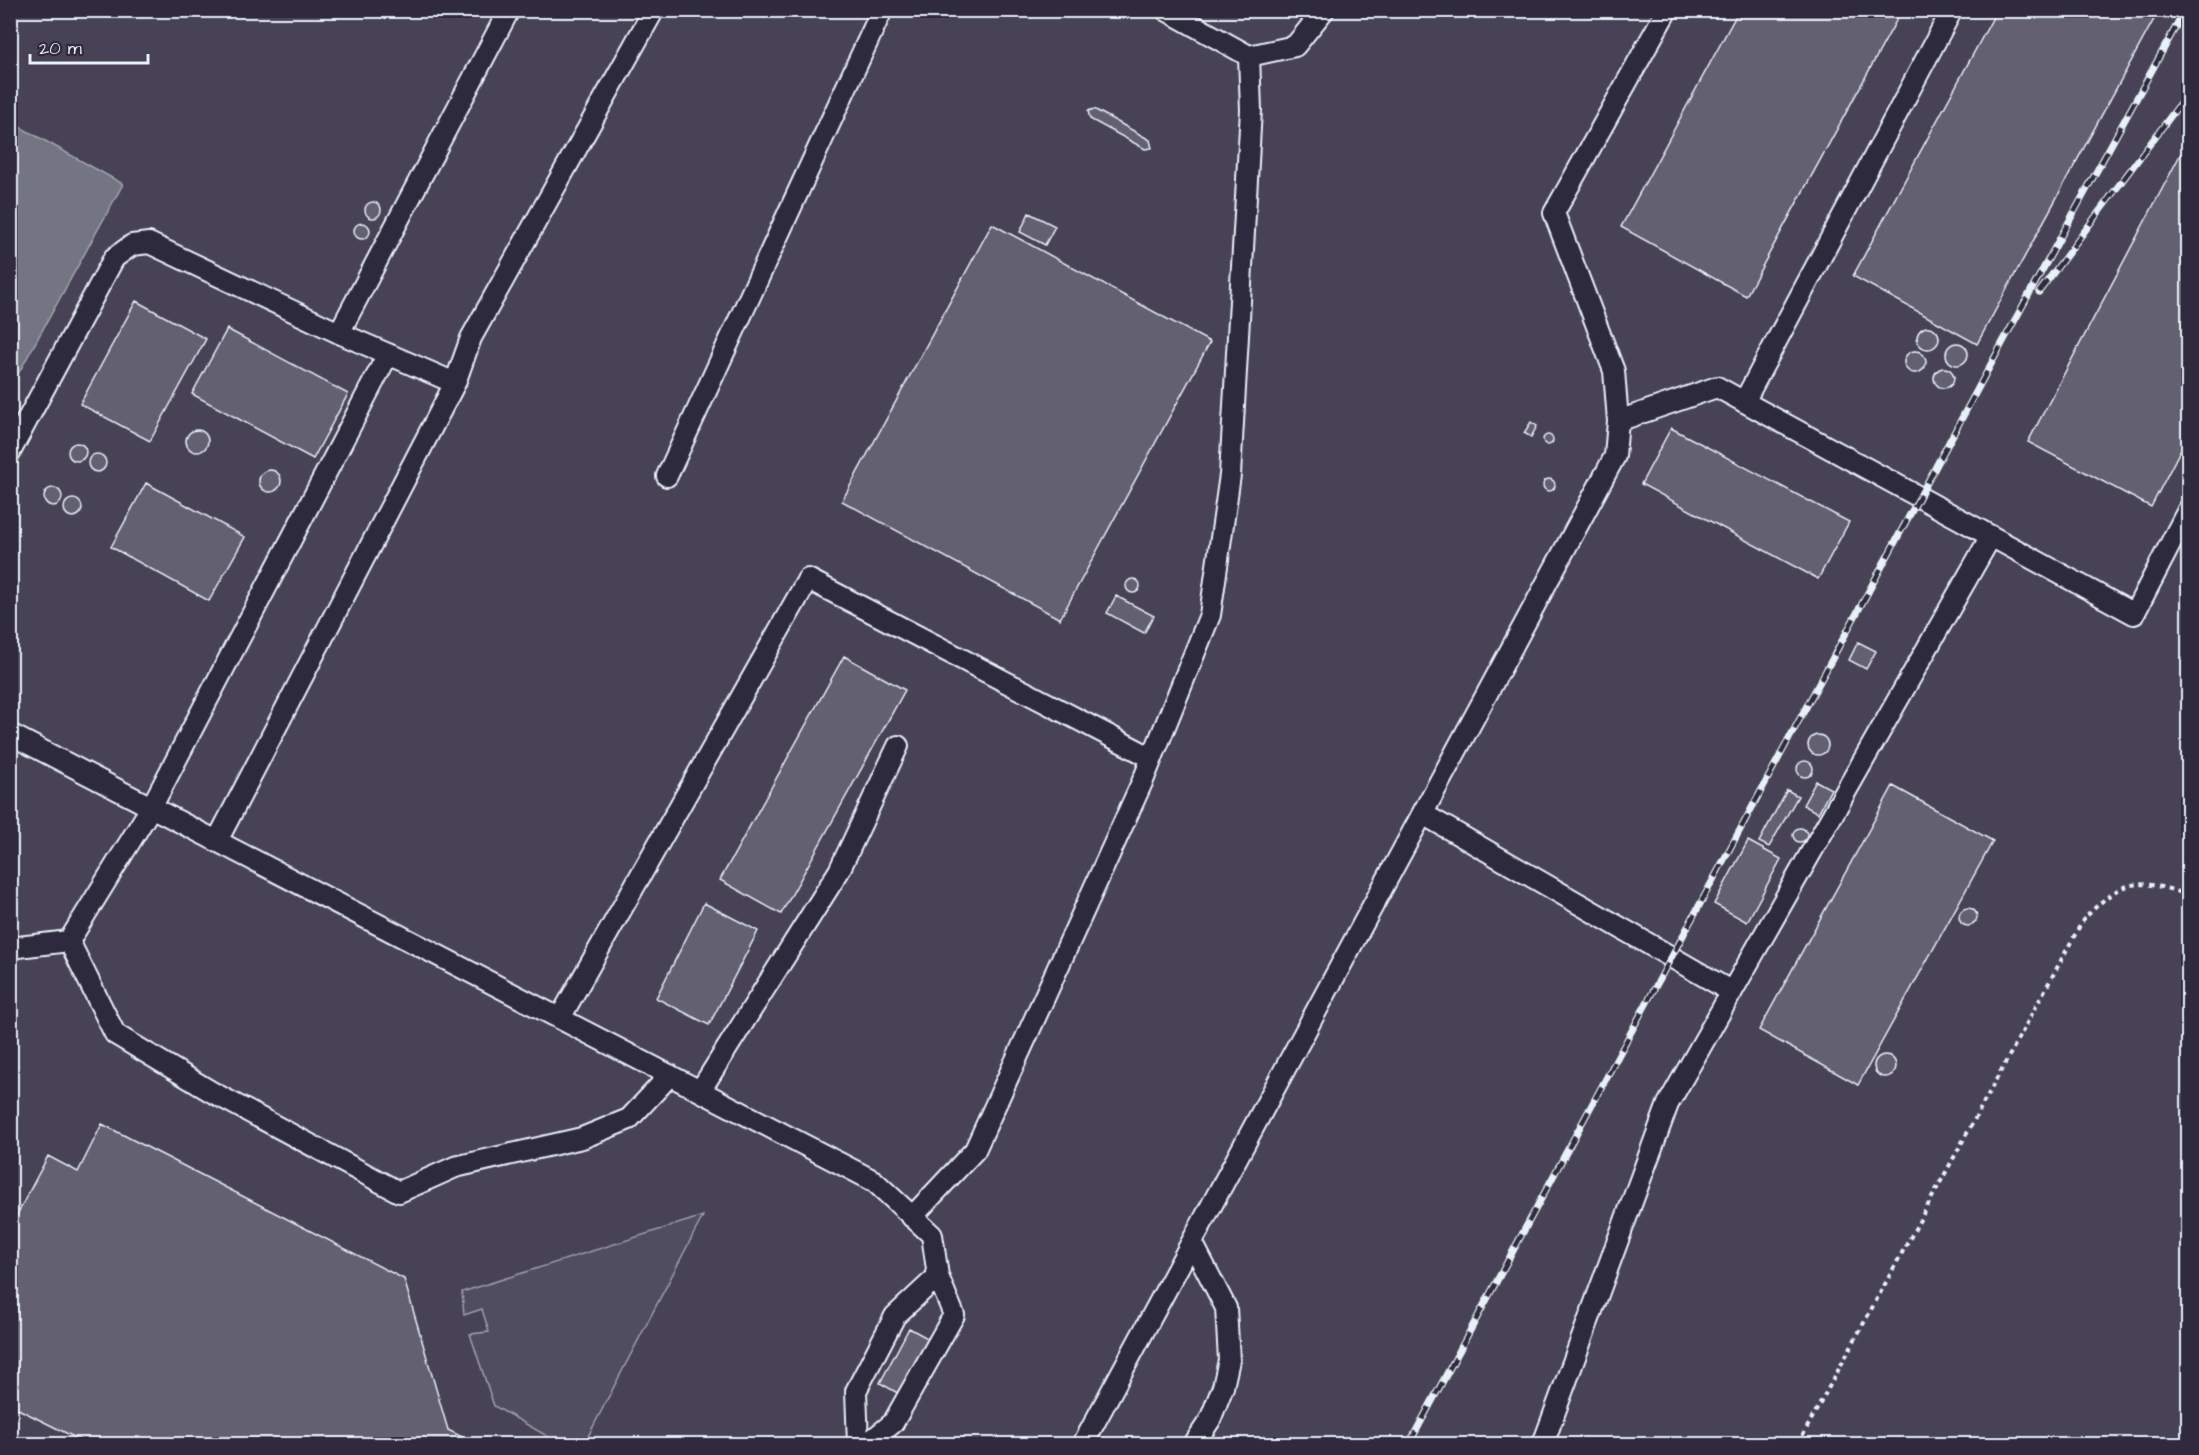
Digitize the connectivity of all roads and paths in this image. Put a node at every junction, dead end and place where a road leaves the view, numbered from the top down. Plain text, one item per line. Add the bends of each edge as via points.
1 (509, 10) edge
2 (882, 10) edge
3 (1166, 10) edge
4 (1324, 10) edge
5 (1667, 10) edge
6 (1952, 10) edge
7 (651, 15) dead end
8 (1249, 56) junction
9 (339, 333) junction
10 (388, 354) junction
11 (455, 383) junction
12 (1744, 402) junction
13 (1618, 421) junction
14 (10, 452) edge
15 (667, 476) dead end
16 (2188, 510) edge
17 (1991, 536) junction
18 (10, 734) edge
19 (898, 746) dead end
20 (1152, 758) junction
21 (152, 807) junction
22 (1423, 814) junction
23 (217, 841) junction
24 (2188, 895) edge
25 (69, 941) junction
26 (10, 948) edge
27 (1732, 992) junction
28 (560, 1018) junction
29 (670, 1075) junction
30 (700, 1091) junction
31 (912, 1216) junction
32 (1192, 1242) junction
33 (938, 1276) junction
34 (858, 1444) edge
35 (867, 1444) edge
36 (1083, 1444) edge
37 (1194, 1444) edge
38 (1543, 1444) edge
39 (1798, 1444) edge

1 - 9 lane
2 - 15 lane
3 - 8 lane
4 - 8 lane via 1295,46
5 - 13 lane via 1554,213 1614,371
6 - 12 lane
7 - 11 lane via 471,338
8 - 20 lane via 1251,110 1230,475 1210,615
9 - 10 lane
9 - 14 lane via 149,243 132,245 114,258
10 - 11 lane
10 - 21 lane
11 - 23 lane
12 - 13 lane via 1717,387
12 - 17 lane
13 - 22 lane via 1615,456
16 - 17 lane via 2134,614
17 - 27 lane
18 - 21 lane
19 - 30 lane via 839,871
20 - 28 lane via 808,579
20 - 31 lane via 975,1150
21 - 23 lane
21 - 25 lane
22 - 27 lane
22 - 32 lane
23 - 28 lane
24 - 39 path via 2137,883 2106,895 2083,920
25 - 26 lane
25 - 29 lane via 115,1034 210,1091 399,1192 455,1167 582,1138 620,1123 629,1119
27 - 38 lane via 1668,1104
28 - 29 lane
29 - 30 lane
30 - 31 lane via 874,1180
31 - 33 lane via 932,1235
32 - 36 lane
32 - 37 lane via 1226,1308 1229,1360 1210,1420
33 - 34 lane via 896,1316 856,1391
33 - 35 lane via 954,1315 892,1423

